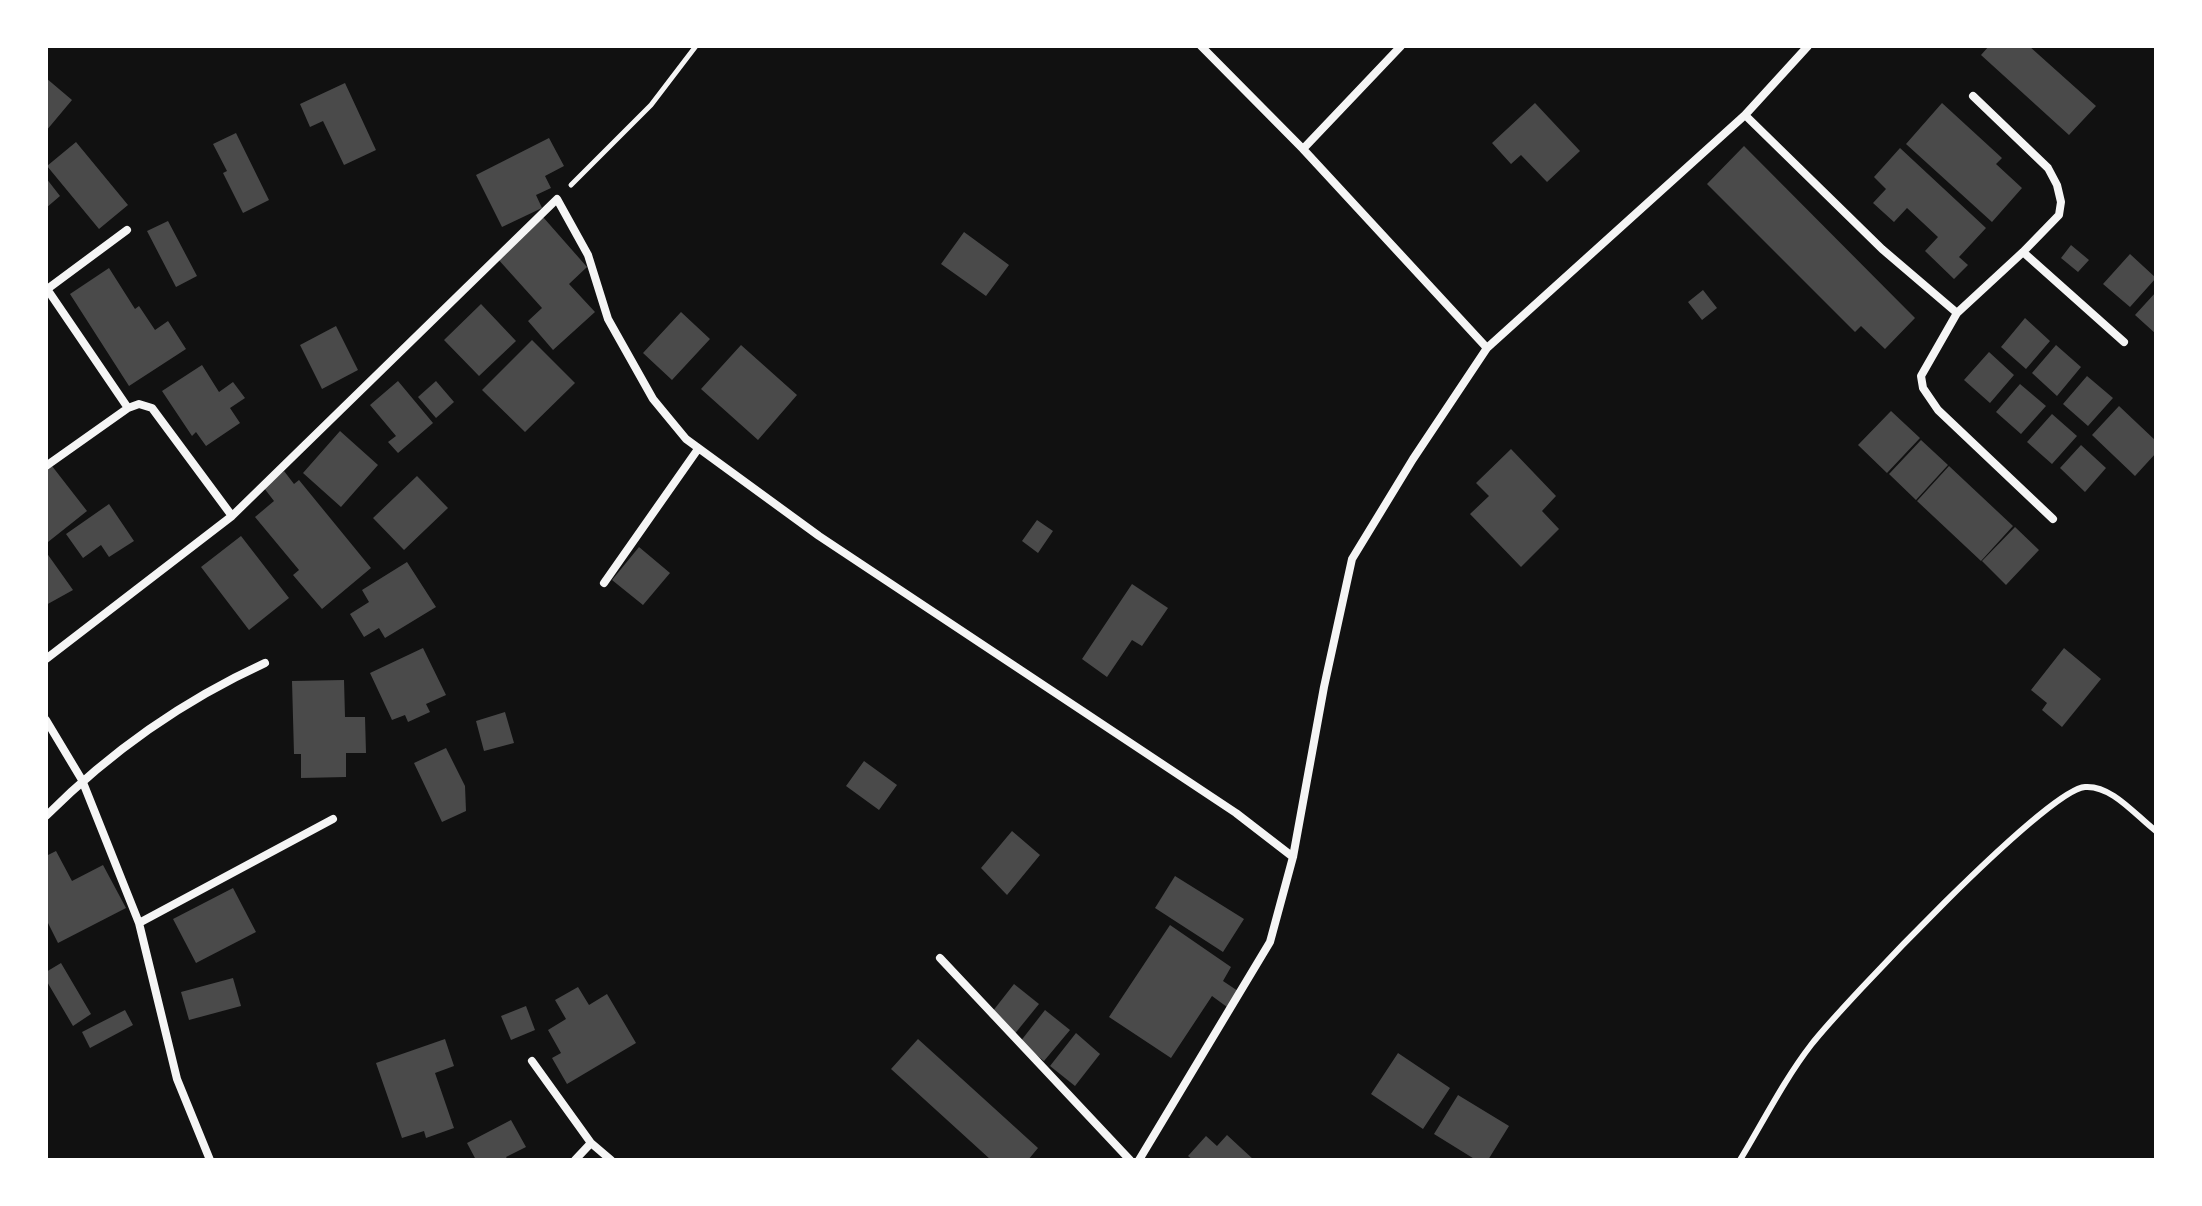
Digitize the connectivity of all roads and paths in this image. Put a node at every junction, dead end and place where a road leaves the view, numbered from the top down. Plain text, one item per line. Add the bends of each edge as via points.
1 (696, 46) edge
2 (1201, 46) edge
3 (1401, 46) edge
4 (1808, 46) edge
5 (1973, 96) dead end
6 (1745, 115) junction
7 (1303, 149) junction
8 (557, 199) junction
9 (127, 230) dead end
10 (2023, 252) junction
11 (46, 290) edge
12 (1957, 313) junction
13 (2124, 342) dead end
14 (1487, 348) junction
15 (128, 408) junction
16 (698, 449) junction
17 (46, 466) edge
18 (232, 516) junction
19 (2053, 519) dead end
20 (604, 583) dead end
21 (46, 659) edge
22 (265, 663) dead end
23 (46, 720) edge
24 (82, 780) junction
25 (46, 816) edge
26 (333, 819) dead end
27 (2156, 831) edge
28 (1293, 857) junction
29 (139, 923) junction
30 (940, 958) dead end
31 (532, 1061) dead end
32 (591, 1143) junction
33 (210, 1160) edge
34 (575, 1160) edge
35 (611, 1160) edge
36 (1130, 1160) edge
37 (1139, 1160) edge
38 (1740, 1160) edge

1 - 8 path via 651,105
2 - 7 street
3 - 7 street
4 - 6 street
5 - 10 street via 2036,155 2057,185 2059,215
6 - 12 street via 1882,249
6 - 14 street
7 - 14 street
8 - 16 street via 588,255 608,319 653,399
8 - 18 street
9 - 11 street
10 - 12 street
10 - 13 street
11 - 15 street
12 - 19 street via 1921,376 1923,388 1938,410
14 - 28 street via 1352,559
15 - 17 street
15 - 18 street via 152,408
16 - 20 street
16 - 28 street via 819,536 1236,813
18 - 21 street
22 - 24 street via 159,720
23 - 24 street
24 - 25 street
24 - 29 street
26 - 29 street
27 - 38 lane via 2106,791 2092,787 2075,789 2033,817 1914,934 1811,1046
28 - 37 street via 1270,942
29 - 33 street via 177,1079
30 - 36 street
31 - 32 street
32 - 34 street
32 - 35 street

